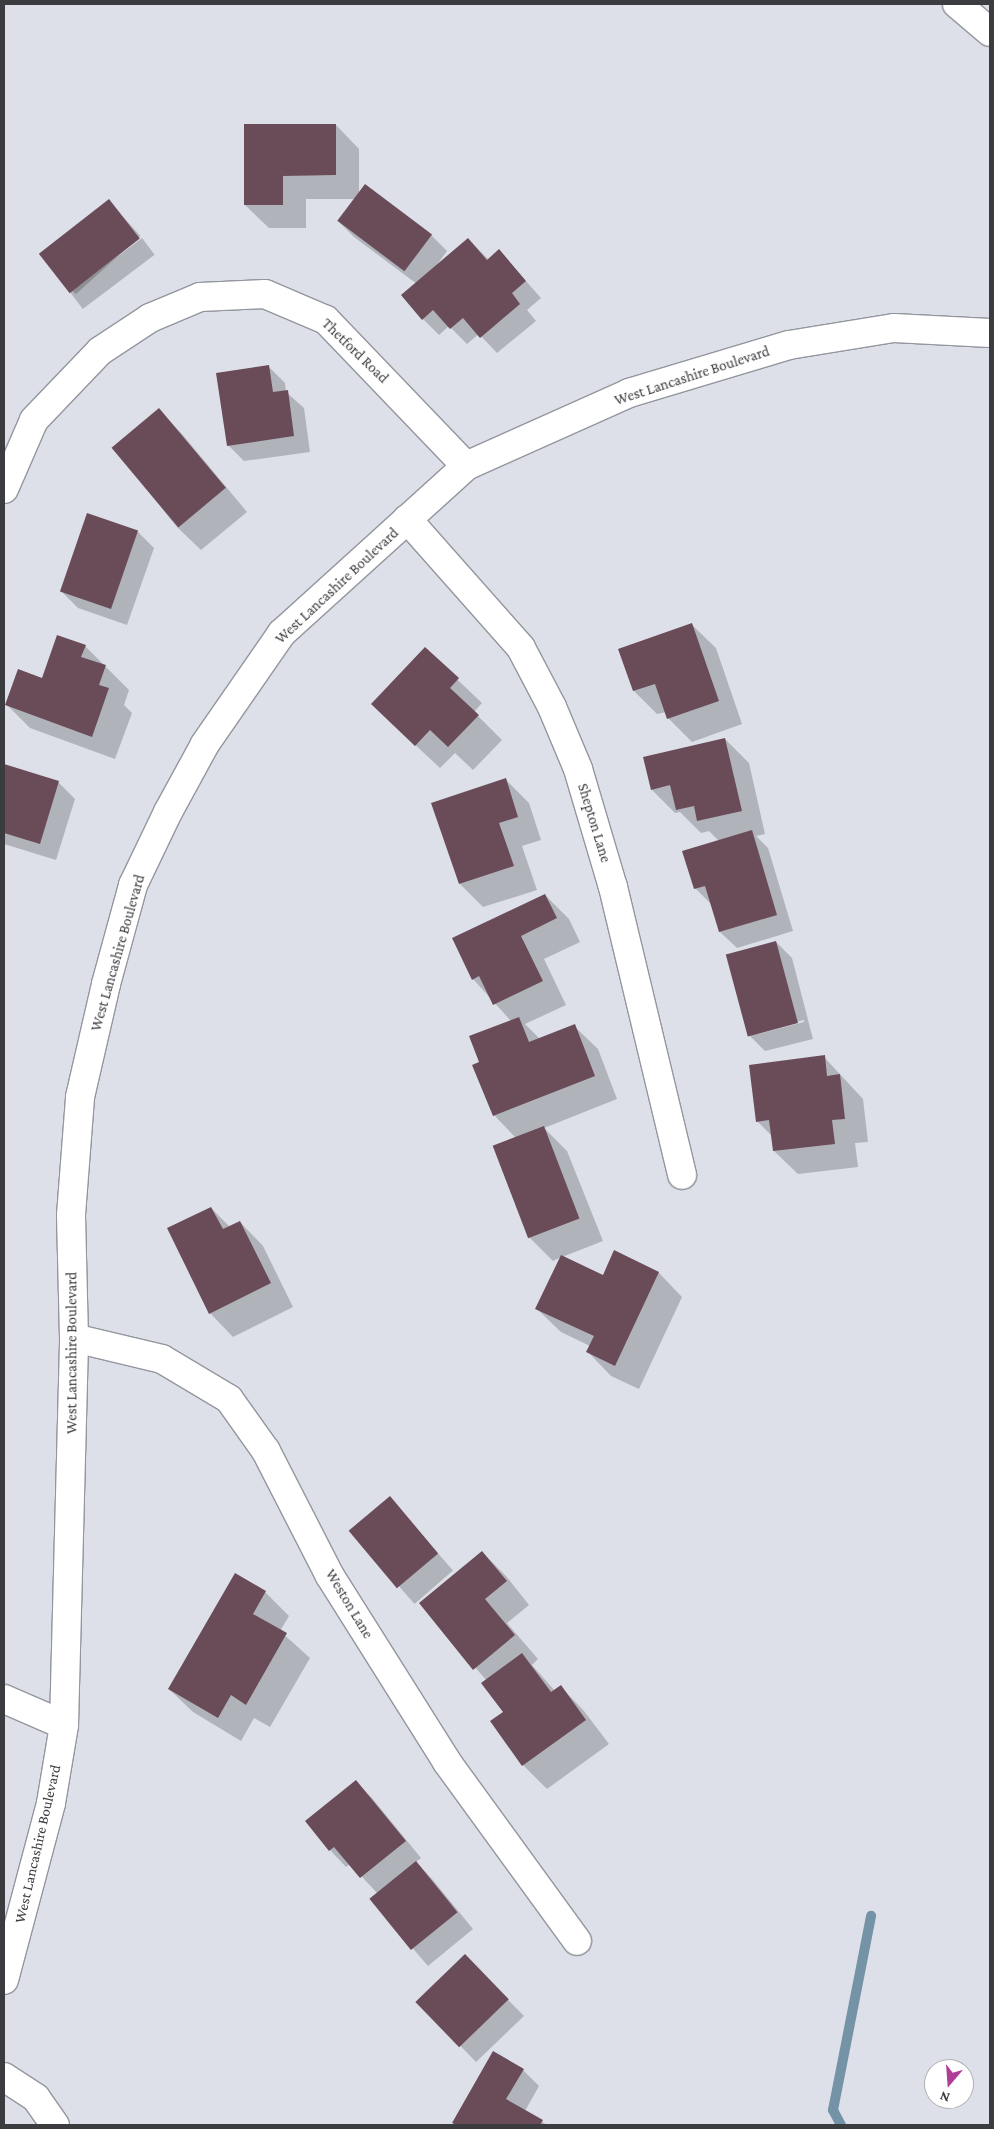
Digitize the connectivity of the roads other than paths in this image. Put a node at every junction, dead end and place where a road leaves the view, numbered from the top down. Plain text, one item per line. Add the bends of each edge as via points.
1 (957, 4) edge
2 (990, 32) edge
3 (990, 333) edge
4 (466, 466) junction
5 (4, 489) edge
6 (407, 519) junction
7 (682, 1175) dead end
8 (74, 1338) junction
9 (4, 1699) edge
10 (64, 1726) junction
11 (578, 1941) dead end
12 (4, 1980) edge
13 (4, 2077) edge
14 (55, 2125) edge

1 - 2 street
3 - 4 street, West Lancashire Boulevard via 894,328 789,345 629,393
4 - 5 street, Thetford Road via 326,320 265,294 200,297 150,318 100,351 34,420
4 - 6 street, West Lancashire Boulevard
6 - 7 street, Shepton Lane via 521,648 578,769 613,887
6 - 8 street, West Lancashire Boulevard via 282,633 205,744 133,885 80,1097 71,1215
8 - 10 street, West Lancashire Boulevard
8 - 11 street, Weston Lane via 162,1359 229,1399 266,1451 330,1576 447,1762
9 - 10 street
10 - 12 street, West Lancashire Boulevard via 51,1803
13 - 14 street via 36,2098

